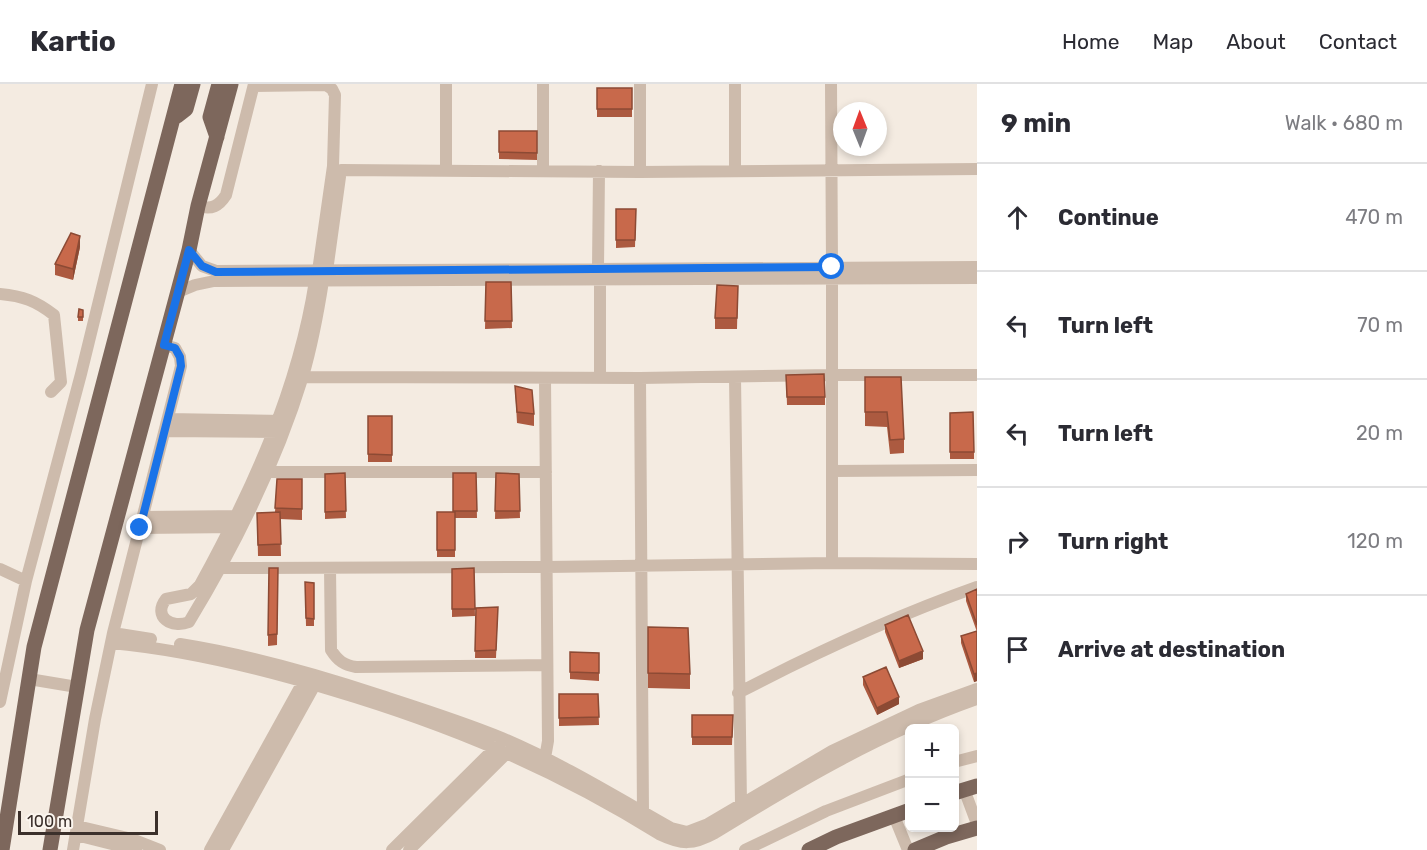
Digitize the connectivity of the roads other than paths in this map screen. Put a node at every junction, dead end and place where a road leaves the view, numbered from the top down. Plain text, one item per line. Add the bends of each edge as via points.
1 (152, 84) edge
2 (182, 84) edge
3 (193, 84) edge
4 (219, 84) edge
5 (231, 84) edge
6 (339, 84) edge
7 (446, 84) edge
8 (543, 84) edge
9 (640, 84) edge
10 (735, 84) edge
11 (831, 84) edge
12 (254, 85) edge
13 (172, 120) junction
14 (217, 137) junction
15 (977, 169) edge
16 (341, 170) junction
17 (446, 170) junction
18 (543, 170) junction
19 (832, 170) junction
20 (599, 171) junction
21 (735, 171) junction
22 (640, 172) junction
23 (198, 206) junction
24 (189, 250) junction
25 (977, 267) edge
26 (832, 272) junction
27 (599, 274) junction
28 (321, 276) junction
29 (977, 278) edge
30 (178, 292) junction
31 (0, 294) edge
32 (164, 345) junction
33 (833, 375) junction
34 (977, 375) edge
35 (303, 377) junction
36 (735, 377) junction
37 (545, 378) junction
38 (600, 378) junction
39 (640, 378) junction
40 (51, 392) dead end
41 (166, 425) junction
42 (280, 427) junction
43 (977, 470) edge
44 (832, 471) junction
45 (267, 472) junction
46 (546, 472) junction
47 (141, 522) junction
48 (239, 522) junction
49 (832, 563) junction
50 (977, 564) edge
51 (641, 566) junction
52 (737, 566) junction
53 (547, 567) junction
54 (0, 568) edge
55 (221, 568) junction
56 (330, 568) junction
57 (26, 581) junction
58 (977, 586) edge
59 (112, 638) junction
60 (547, 665) junction
61 (29, 679) junction
62 (312, 679) junction
63 (77, 687) junction
64 (977, 689) edge
65 (738, 693) junction
66 (977, 699) edge
67 (0, 702) edge
68 (506, 746) junction
69 (977, 756) edge
70 (545, 758) junction
71 (959, 761) edge
72 (905, 781) edge
73 (965, 789) edge
74 (741, 804) junction
75 (905, 812) edge
76 (643, 813) junction
77 (894, 816) junction
78 (977, 824) edge
79 (977, 828) edge
80 (76, 831) junction
81 (675, 846) edge
82 (2, 850) edge
83 (50, 850) edge
84 (73, 850) edge
85 (136, 850) edge
86 (160, 850) edge
87 (210, 850) edge
88 (223, 850) edge
89 (392, 850) edge
90 (409, 850) edge
91 (745, 850) edge
92 (809, 850) edge
93 (908, 850) edge
94 (915, 850) edge

1 - 57 street
2 - 13 main road
3 - 13 main road via 186,109
4 - 14 main road via 210,117
5 - 14 main road
6 - 16 street
7 - 17 street
8 - 18 street
9 - 22 street
10 - 21 street
11 - 19 street
12 - 23 street via 226,195 214,207
12 - 28 street via 326,85 335,95 333,166
13 - 61 main road via 34,647
14 - 23 main road
15 - 19 street
16 - 17 street
16 - 28 street
17 - 18 street
18 - 20 street
19 - 21 street
19 - 26 street
20 - 22 street
20 - 27 street
21 - 22 street
23 - 24 main road
24 - 28 street via 202,266 216,272
24 - 30 main road
25 - 26 street
26 - 27 street
26 - 29 street
26 - 33 street
27 - 28 street
27 - 38 street
28 - 30 street via 214,281
28 - 35 street via 315,328
28 - 42 street
30 - 32 main road
31 - 40 street via 38,302 54,315 60,382
32 - 41 street via 175,348 181,366
32 - 63 main road via 87,630
33 - 34 street
33 - 36 street
33 - 44 street
35 - 37 street
35 - 42 street
36 - 39 street
36 - 52 street
37 - 38 street
37 - 46 street
38 - 39 street
39 - 51 street
41 - 42 street
41 - 47 street
42 - 45 street
42 - 48 street
43 - 44 street
44 - 49 street
45 - 46 street
45 - 48 street
46 - 53 street
47 - 48 street
47 - 59 street
48 - 55 street
48 - 55 street via 196,591 166,599 162,617 182,625 189,622
49 - 50 street
49 - 52 street
51 - 52 street
51 - 53 street
51 - 76 street
52 - 65 street
53 - 56 street
53 - 60 street
54 - 57 street
55 - 56 street
56 - 60 street via 331,650 345,665
57 - 67 street
58 - 65 street via 832,647
59 - 62 street via 213,649
59 - 80 street
60 - 70 street
61 - 63 street
61 - 82 main road
62 - 68 street via 413,706
62 - 87 street
62 - 88 street
63 - 83 main road
64 - 74 street via 919,710 832,751
65 - 74 street
66 - 81 street via 886,735 702,840
68 - 70 street
68 - 81 street
68 - 89 street
68 - 90 street
69 - 71 street
70 - 76 street
72 - 91 street via 826,811
73 - 78 street
74 - 76 street via 687,832
75 - 77 main road
77 - 92 main road
77 - 93 street
79 - 94 main road
80 - 84 street
80 - 85 street
80 - 86 street via 132,839

